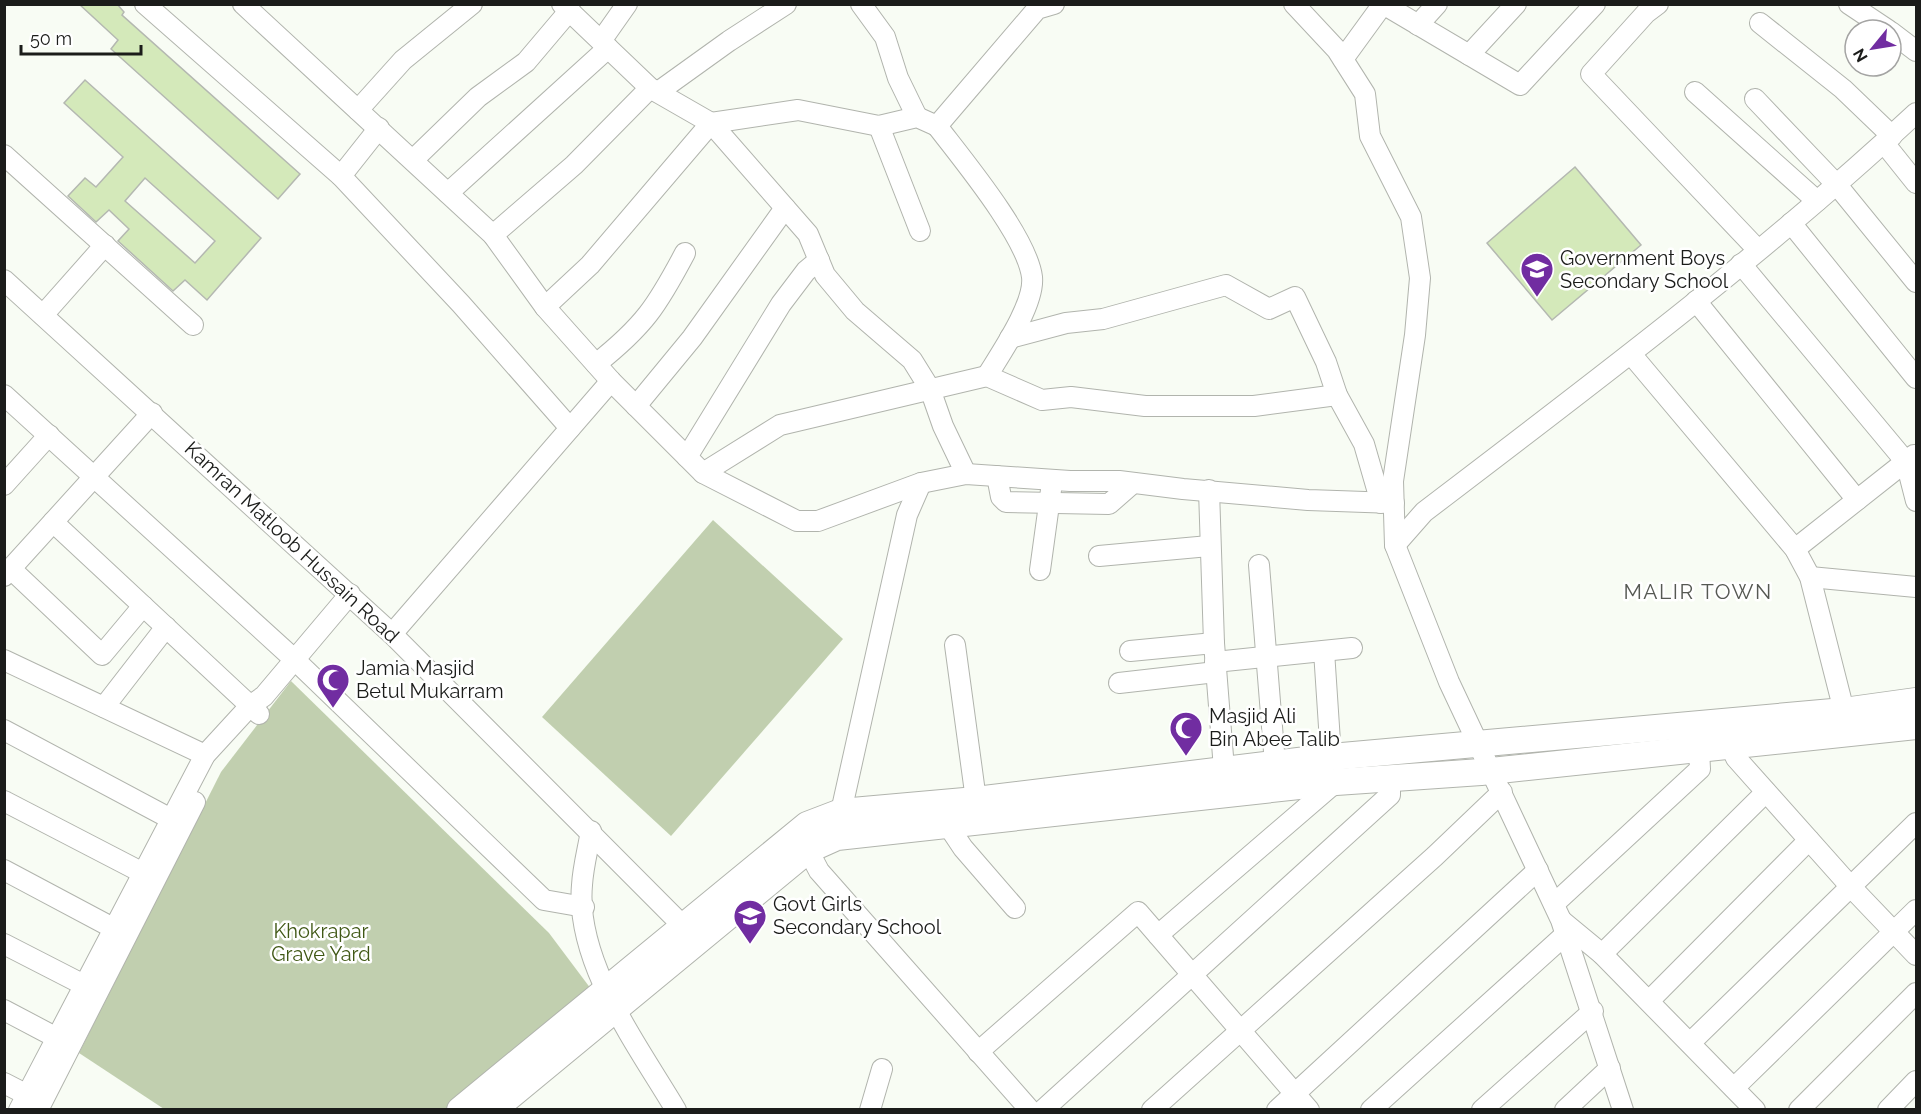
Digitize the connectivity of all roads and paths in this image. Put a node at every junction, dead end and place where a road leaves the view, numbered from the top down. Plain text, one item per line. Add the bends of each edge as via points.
1 (145, 4) edge
2 (243, 4) edge
3 (472, 4) edge
4 (627, 4) edge
5 (786, 4) edge
6 (861, 4) edge
7 (1294, 4) edge
8 (1383, 4) edge
9 (1437, 4) edge
10 (1516, 4) edge
11 (1595, 4) edge
12 (1658, 4) edge
13 (1849, 4) edge
14 (1041, 6) edge
15 (566, 8) edge
16 (1870, 18) edge
17 (1760, 23) dead end
18 (1418, 25) junction
19 (1903, 41) edge
20 (605, 44) junction
21 (1917, 51) edge
22 (1469, 55) junction
23 (1343, 59) junction
24 (654, 90) junction
25 (1695, 92) dead end
26 (1755, 99) dead end
27 (358, 110) junction
28 (1917, 113) edge
29 (917, 117) junction
30 (711, 123) junction
31 (879, 126) junction
32 (937, 126) junction
33 (379, 128) junction
34 (1888, 140) junction
35 (4, 155) edge
36 (413, 160) junction
37 (341, 176) junction
38 (1917, 183) edge
39 (1837, 185) junction
40 (448, 193) junction
41 (1817, 201) junction
42 (785, 208) junction
43 (1791, 223) junction
44 (920, 231) dead end
45 (493, 234) junction
46 (105, 245) junction
47 (1758, 250) junction
48 (685, 253) dead end
49 (819, 260) junction
50 (1741, 264) junction
51 (4, 280) edge
52 (1917, 282) edge
53 (1696, 301) junction
54 (545, 307) junction
55 (43, 315) junction
56 (194, 325) dead end
57 (1010, 338) junction
58 (1631, 354) junction
59 (596, 364) junction
60 (987, 376) junction
61 (1917, 378) edge
62 (611, 381) junction
63 (930, 389) junction
64 (4, 395) edge
65 (1337, 395) junction
66 (636, 405) junction
67 (152, 413) junction
68 (570, 428) junction
69 (48, 435) junction
70 (687, 457) junction
71 (1911, 458) edge
72 (703, 473) junction
73 (966, 474) junction
74 (998, 476) junction
75 (94, 477) junction
76 (1053, 480) junction
77 (921, 483) junction
78 (1133, 483) junction
79 (4, 485) edge
80 (1209, 490) junction
81 (1857, 500) junction
82 (1917, 501) edge
83 (1049, 502) junction
84 (1387, 503) junction
85 (53, 522) junction
86 (1395, 545) junction
87 (1209, 546) junction
88 (1795, 549) junction
89 (1099, 556) dead end
90 (1259, 565) dead end
91 (1040, 570) dead end
92 (8, 573) edge
93 (1810, 577) junction
94 (1917, 587) edge
95 (350, 594) junction
96 (143, 606) junction
97 (165, 627) junction
98 (392, 634) junction
99 (955, 645) dead end
100 (1352, 648) dead end
101 (1130, 651) dead end
102 (1324, 651) junction
103 (1267, 657) junction
104 (1215, 659) junction
105 (4, 660) edge
106 (295, 660) junction
107 (1119, 683) dead end
108 (1917, 701) edge
109 (258, 705) junction
110 (104, 707) junction
111 (1844, 711) junction
112 (1917, 726) edge
113 (4, 730) edge
114 (1477, 743) junction
115 (1730, 745) junction
116 (1699, 750) junction
117 (205, 755) junction
118 (1331, 757) junction
119 (1275, 764) junction
120 (1224, 769) junction
121 (1390, 778) junction
122 (1497, 781) junction
123 (1336, 783) junction
124 (1766, 792) junction
125 (976, 800) junction
126 (4, 801) edge
127 (1042, 803) junction
128 (841, 812) junction
129 (171, 819) junction
130 (1917, 823) edge
131 (947, 824) junction
132 (591, 831) junction
133 (1809, 840) junction
134 (808, 850) junction
135 (4, 870) edge
136 (1538, 870) junction
137 (143, 873) junction
138 (1851, 887) junction
139 (584, 907) junction
140 (1016, 908) dead end
141 (1917, 910) edge
142 (1560, 919) junction
143 (113, 928) junction
144 (1894, 932) junction
145 (690, 933) junction
146 (1158, 935) junction
147 (4, 944) edge
148 (1602, 954) junction
149 (1917, 955) edge
150 (1192, 975) junction
151 (84, 985) junction
152 (1917, 993) edge
153 (610, 999) junction
154 (1648, 1001) junction
155 (4, 1010) edge
156 (1593, 1011) junction
157 (1240, 1031) junction
158 (57, 1038) junction
159 (1690, 1043) junction
160 (978, 1052) junction
161 (1610, 1068) junction
162 (882, 1069) dead end
163 (1917, 1081) edge
164 (4, 1083) edge
165 (1734, 1088) junction
166 (1294, 1093) junction
167 (31, 1104) edge
168 (668, 1107) edge
169 (1021, 1107) edge
170 (460, 1110) edge
171 (493, 1110) edge
172 (870, 1110) edge
173 (1042, 1110) edge
174 (1152, 1110) edge
175 (1277, 1110) edge
176 (1309, 1110) edge
177 (1371, 1110) edge
178 (1482, 1110) edge
179 (1565, 1110) edge
180 (1623, 1110) edge
181 (1755, 1110) edge
182 (1799, 1110) edge
183 (1888, 1110) edge

1 - 37 street
2 - 27 street
3 - 27 street via 403,60
4 - 20 street
5 - 24 street
6 - 29 street via 885,37 898,78
7 - 23 street
8 - 18 street
8 - 23 street
9 - 18 street
10 - 22 street
11 - 22 street via 1520,85
12 - 47 street via 1591,74
13 - 16 street
14 - 32 street
15 - 20 street
15 - 36 street via 526,62 478,97
17 - 34 street via 1843,89
18 - 22 street
19 - 21 street
20 - 24 street
20 - 40 street
23 - 84 street via 1365,94 1370,136 1412,217 1420,278 1415,335
24 - 30 street
24 - 45 street
25 - 41 street
26 - 39 street
27 - 33 street
28 - 34 street
29 - 31 street
29 - 32 street
30 - 31 street via 798,110
30 - 42 street
30 - 54 street via 590,265
31 - 44 street
32 - 57 street via 1023,249 1032,278 1024,312
33 - 36 street
33 - 37 street
34 - 38 street
34 - 39 street
35 - 46 street
36 - 40 street
37 - 68 street
39 - 41 street
39 - 52 street
40 - 45 street
41 - 43 street
42 - 49 street via 808,234
42 - 66 street via 692,338
43 - 47 street
43 - 61 street
45 - 54 street
46 - 55 street
46 - 56 street
47 - 50 street
48 - 59 street via 658,304 631,336
49 - 63 street via 825,275 848,302 912,360
49 - 70 street via 781,304
50 - 53 street
50 - 71 street
51 - 55 street, Kamran Matloob Hussain Road
53 - 58 street
53 - 81 street
54 - 59 street
55 - 67 street, Kamran Matloob Hussain Road
57 - 60 street
57 - 65 street via 1066,323 1103,319 1226,285 1269,309 1295,297
58 - 86 street via 1424,512
58 - 88 street
59 - 62 street
60 - 63 street
60 - 65 street via 1042,400 1071,397 1145,406 1254,406
62 - 66 street
62 - 68 street
63 - 72 street via 780,425
63 - 73 street
64 - 69 street
65 - 84 street via 1364,444
66 - 70 street
67 - 75 street
67 - 95 street, Kamran Matloob Hussain Road
68 - 98 street
69 - 75 street
69 - 79 street
70 - 72 street
71 - 81 street
71 - 82 street
72 - 77 street via 797,521 809,522
73 - 74 street
73 - 77 street
74 - 76 street
74 - 83 street via 1001,497 1006,502
75 - 85 street
75 - 106 street
76 - 78 street
76 - 83 street
77 - 128 street via 907,515
78 - 80 street
78 - 83 street via 1109,504
80 - 84 street
80 - 87 street
81 - 88 street
83 - 91 street
84 - 86 street
85 - 92 street
85 - 96 street
86 - 114 street
87 - 89 street
87 - 104 street
88 - 93 street
90 - 103 street
92 - 96 street via 102,654
93 - 94 street
93 - 111 street
95 - 98 street, Kamran Matloob Hussain Road
95 - 106 street
96 - 97 street
97 - 109 street
97 - 110 street
98 - 132 street, Kamran Matloob Hussain Road
99 - 125 street
100 - 102 street
101 - 104 street
102 - 103 street
102 - 118 street
103 - 104 street
103 - 119 street
104 - 107 street
104 - 120 street
105 - 110 street
106 - 109 street
106 - 139 street via 544,900
108 - 111 main road
109 - 117 street
109 - 167 street via 212,769
110 - 117 street
111 - 114 main road
112 - 115 main road
113 - 129 street
114 - 118 main road
114 - 122 street
115 - 116 main road
115 - 124 street via 1736,758
116 - 122 main road
116 - 142 street via 1700,769
117 - 129 street
118 - 119 main road
119 - 120 main road
120 - 127 main road
121 - 122 main road
121 - 123 main road
121 - 150 street via 1389,795
122 - 136 street
122 - 157 street via 1435,856
123 - 127 main road
123 - 146 street
124 - 133 street
124 - 148 street
125 - 127 main road
125 - 128 main road
126 - 137 street
127 - 131 main road
128 - 145 main road via 807,825
129 - 137 street
130 - 138 street
131 - 134 main road via 837,837
131 - 140 street
132 - 139 street via 581,887
132 - 145 street, Kamran Matloob Hussain Road
133 - 138 street
133 - 154 street
134 - 145 main road
134 - 160 street via 819,871
135 - 143 street
136 - 142 street
136 - 166 street
137 - 143 street
138 - 144 street
138 - 159 street
139 - 153 street via 588,948
141 - 144 street
142 - 148 street
142 - 156 street
142 - 177 street
143 - 151 street
144 - 149 street
144 - 165 street
145 - 153 main road
146 - 150 street
146 - 160 street via 1138,912
147 - 151 street
148 - 154 street
150 - 157 street
150 - 173 street
151 - 158 street
152 - 182 street
153 - 168 street
153 - 170 main road
153 - 171 main road
154 - 159 street
155 - 158 street
156 - 161 street
156 - 178 street
157 - 166 street
157 - 174 street
158 - 167 street
159 - 165 street
160 - 169 street
161 - 179 street
161 - 180 street
162 - 172 street
163 - 183 street
164 - 167 street
165 - 181 street
166 - 175 street
166 - 176 street

